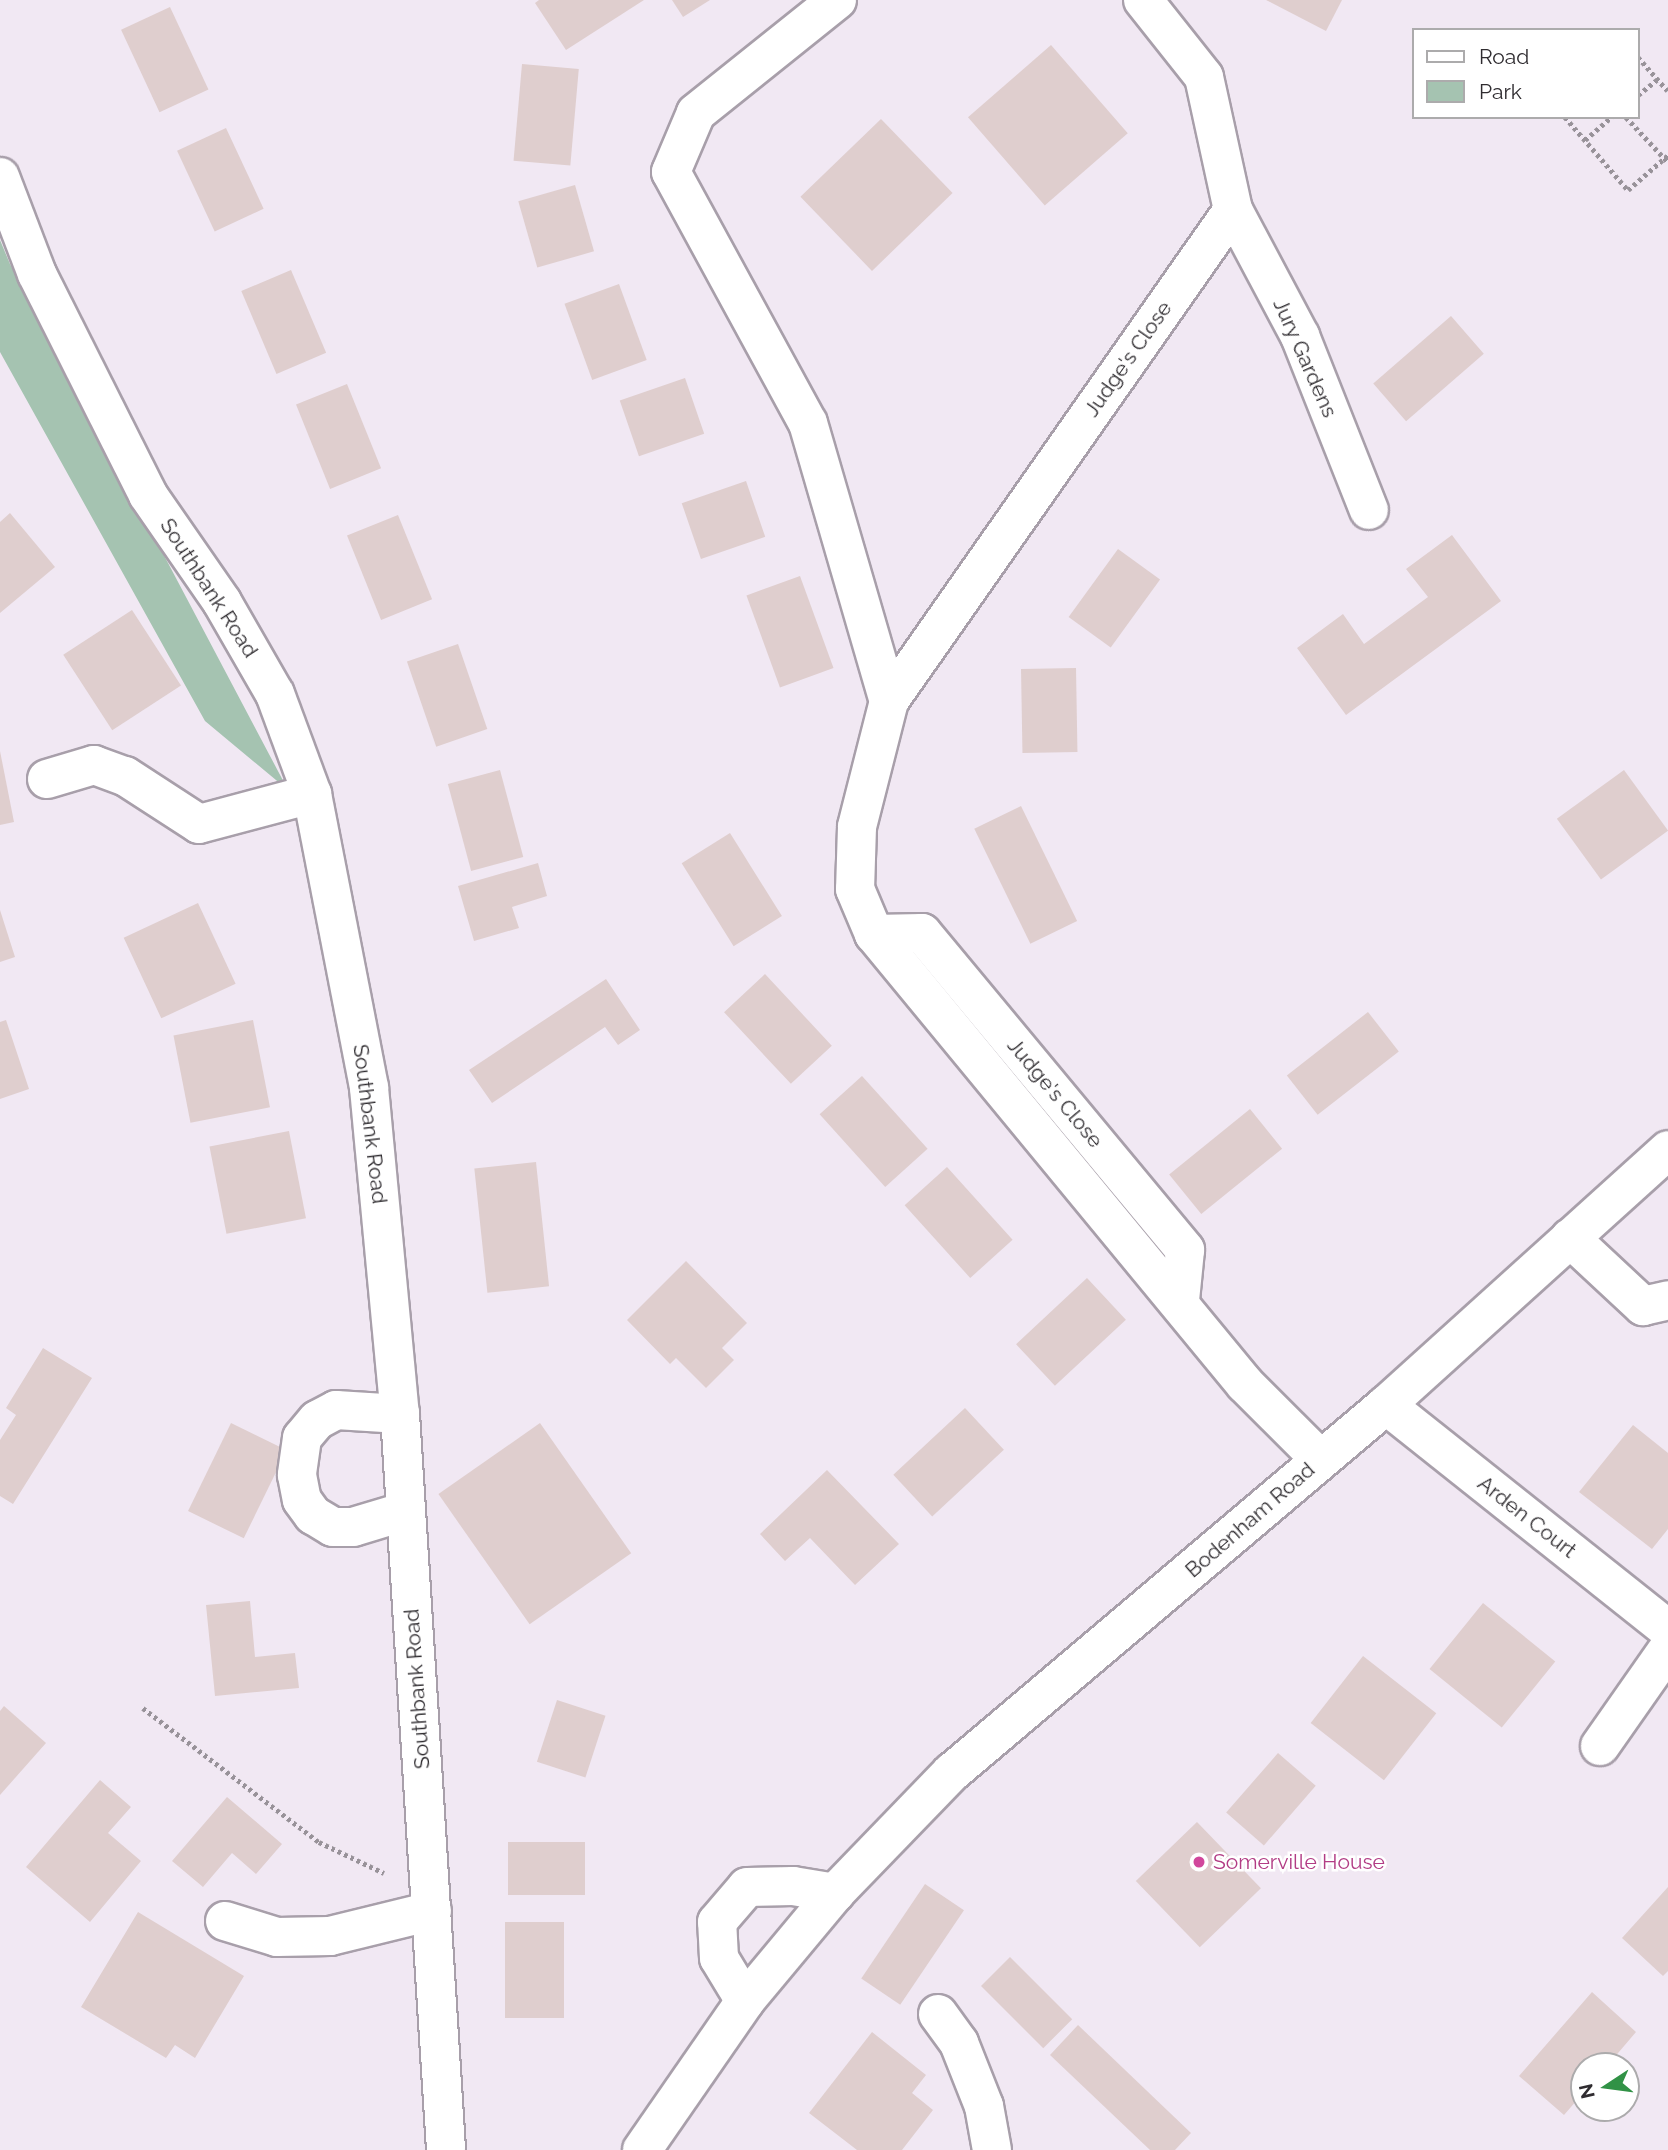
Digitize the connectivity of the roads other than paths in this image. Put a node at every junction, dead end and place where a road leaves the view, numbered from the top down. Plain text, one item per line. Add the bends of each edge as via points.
1 (837, 0) edge
2 (1143, 0) edge
3 (0, 177) edge
4 (1233, 210) junction
5 (1369, 510) dead end
6 (889, 701) junction
7 (47, 779) dead end
8 (312, 794) junction
9 (1668, 1150) edge
10 (1570, 1238) junction
11 (1668, 1300) edge
12 (1386, 1405) junction
13 (400, 1414) junction
14 (1321, 1459) junction
15 (406, 1511) junction
16 (1668, 1629) edge
17 (1668, 1648) edge
18 (1600, 1746) dead end
19 (835, 1893) junction
20 (431, 1903) junction
21 (225, 1921) dead end
22 (745, 2001) junction
23 (938, 2014) dead end
24 (446, 2150) edge
25 (642, 2150) edge
26 (992, 2150) edge

1 - 6 street via 696,113 671,172 808,423
2 - 4 street via 1204,77
3 - 8 street, Southbank Road via 37,274 148,495 222,602 275,694
4 - 5 street, Jury Gardens via 1300,336
4 - 6 street, Judge's Close
6 - 14 street, Judge's Close via 856,827 855,889 874,933 922,933 1185,1250 1180,1300 1245,1384
7 - 8 street via 94,765 125,776 199,824
8 - 13 street, Southbank Road via 369,1088
9 - 10 street, Bodenham Road
10 - 11 street via 1643,1306
10 - 12 street, Bodenham Road
12 - 14 street, Bodenham Road
12 - 16 street, Arden Court
13 - 15 street, Southbank Road
13 - 15 street via 337,1410 317,1420 302,1438 297,1475 302,1500 313,1516 333,1527 353,1527
14 - 19 street, Bodenham Road via 951,1773
15 - 20 street, Southbank Road
17 - 18 street
19 - 22 street, Bodenham Road
19 - 22 street via 793,1886 747,1887 717,1922 719,1958
20 - 21 street via 330,1936 277,1937
20 - 24 street, Southbank Road
22 - 25 street, Bodenham Road
23 - 26 street via 959,2043 984,2106

